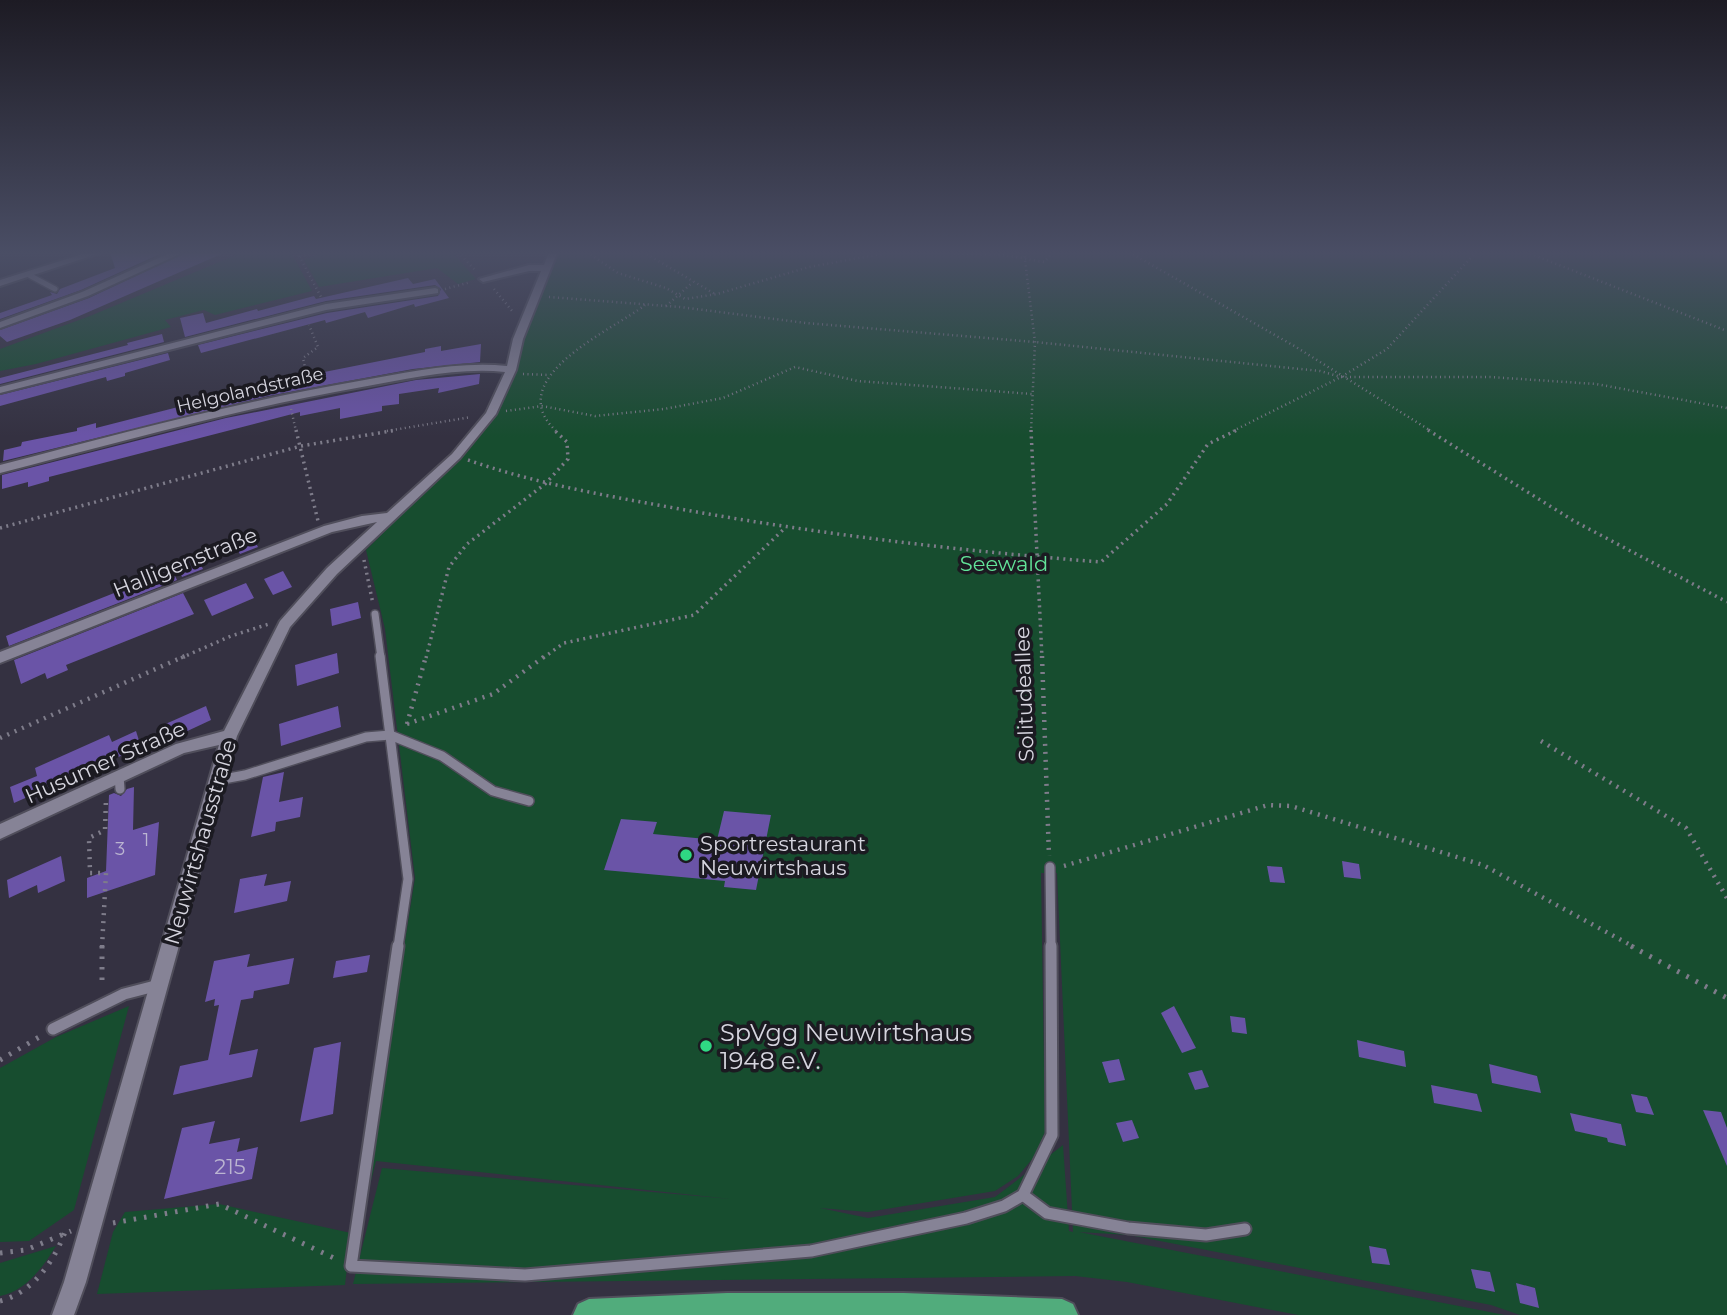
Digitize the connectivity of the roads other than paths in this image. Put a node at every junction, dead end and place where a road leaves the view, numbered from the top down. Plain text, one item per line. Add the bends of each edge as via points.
1 (34, 313) edge
2 (303, 313) edge
3 (529, 313) edge
4 (0, 326) edge
5 (510, 372) junction
6 (0, 390) edge
7 (0, 469) edge
8 (390, 517) junction
9 (374, 610) road end
10 (0, 658) edge
11 (390, 735) junction
12 (229, 736) junction
13 (218, 780) junction
14 (529, 801) dead end
15 (0, 832) edge
16 (1050, 867) road end
17 (159, 985) junction
18 (53, 1029) road end
19 (1023, 1195) junction
20 (1245, 1228) dead end
21 (63, 1315) edge
22 (589, 1315) edge
23 (1062, 1315) edge

1 - 4 street
2 - 6 street
3 - 5 street, Neuwirtshausstraße
5 - 7 street, Helgolandstraße via 493,367 453,370 310,392
5 - 8 street, Neuwirtshausstraße via 491,414 457,456
8 - 10 street, Halligenstraße via 328,529
8 - 12 street, Neuwirtshausstraße via 332,571 285,624
9 - 11 lane
11 - 13 lane via 366,737
11 - 14 lane via 442,756 493,791
11 - 19 lane via 408,879 351,1266 525,1275 811,1251 965,1218
12 - 13 street, Neuwirtshausstraße
12 - 15 street, Husumer Straße via 181,748 120,783
13 - 17 street, Neuwirtshausstraße
16 - 19 lane via 1052,1135
17 - 18 lane via 119,993
17 - 21 street, Neuwirtshausstraße
19 - 20 lane via 1047,1213 1128,1228 1206,1235
22 - 23 highway via 904,1309

